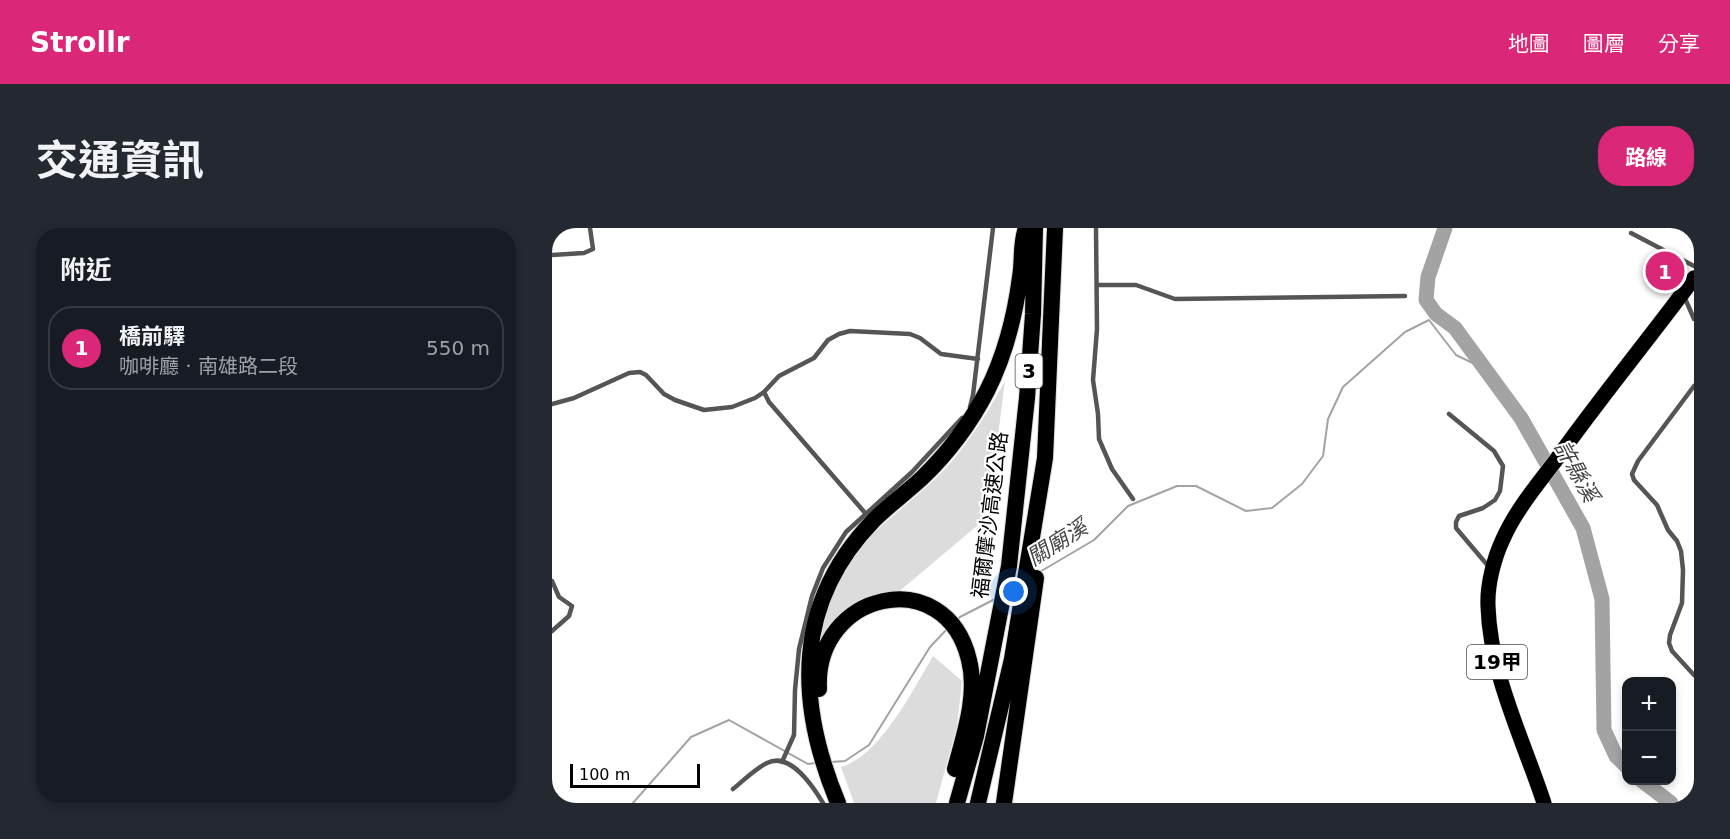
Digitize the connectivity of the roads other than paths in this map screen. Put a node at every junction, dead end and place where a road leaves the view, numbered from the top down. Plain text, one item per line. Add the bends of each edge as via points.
1 (590, 228) edge
2 (993, 228) edge
3 (1026, 228) edge
4 (1035, 228) edge
5 (1055, 228) edge
6 (1096, 228) edge
7 (1631, 233) dead end
8 (552, 255) edge
9 (1694, 266) edge
10 (1694, 278) edge
11 (1096, 285) junction
12 (1683, 293) junction
13 (1405, 296) dead end
14 (1694, 318) edge
15 (978, 359) junction
16 (1694, 386) edge
17 (764, 392) junction
18 (552, 404) edge
19 (1449, 414) dead end
20 (1133, 499) dead end
21 (867, 514) junction
22 (1492, 572) junction
23 (552, 581) edge
24 (552, 631) edge
25 (1019, 659) junction
26 (1691, 669) edge
27 (1694, 675) edge
28 (824, 749) junction
29 (783, 760) junction
30 (834, 781) junction
31 (733, 789) dead end
32 (823, 803) edge
33 (838, 803) edge
34 (849, 803) edge
35 (946, 803) edge
36 (957, 803) edge
37 (978, 803) edge
38 (1004, 803) edge
39 (1544, 803) edge

1 - 8 lane via 593,249
2 - 15 lane
3 - 28 highway via 1011,330 987,391 948,450 858,539 822,598 808,654 812,705
4 - 36 highway, 福爾摩沙高速公路 / 3 via 1027,398 1009,566 976,736
5 - 25 highway, 3 via 1045,458
6 - 11 lane
7 - 9 lane
10 - 12 main road, 19甲
11 - 13 lane via 1136,285 1175,299
11 - 20 lane via 1093,380 1099,439 1112,469
12 - 14 lane
12 - 22 main road, 19甲 via 1513,519
15 - 17 lane via 941,354 910,334 850,331 828,340 814,358 779,376
15 - 21 lane via 970,406 961,419
16 - 26 lane via 1632,474 1657,505 1681,551 1682,603 1669,644
17 - 18 lane via 732,407 704,410 664,394 640,372
17 - 21 lane
19 - 22 lane via 1494,451 1503,466 1502,485 1495,500 1459,516 1456,522 1456,528
21 - 29 lane via 839,541 812,596 800,649 793,741
22 - 39 main road, 19甲 via 1488,603 1497,664
23 - 24 lane via 559,597 572,606 569,616
25 - 37 highway
25 - 38 highway
26 - 27 lane
28 - 30 highway
28 - 35 highway via 821,663 837,628 849,616 881,600 914,601 928,606 952,625 969,660 971,694 967,720
29 - 31 lane via 768,761
29 - 32 lane via 804,774
30 - 33 highway
30 - 34 highway

